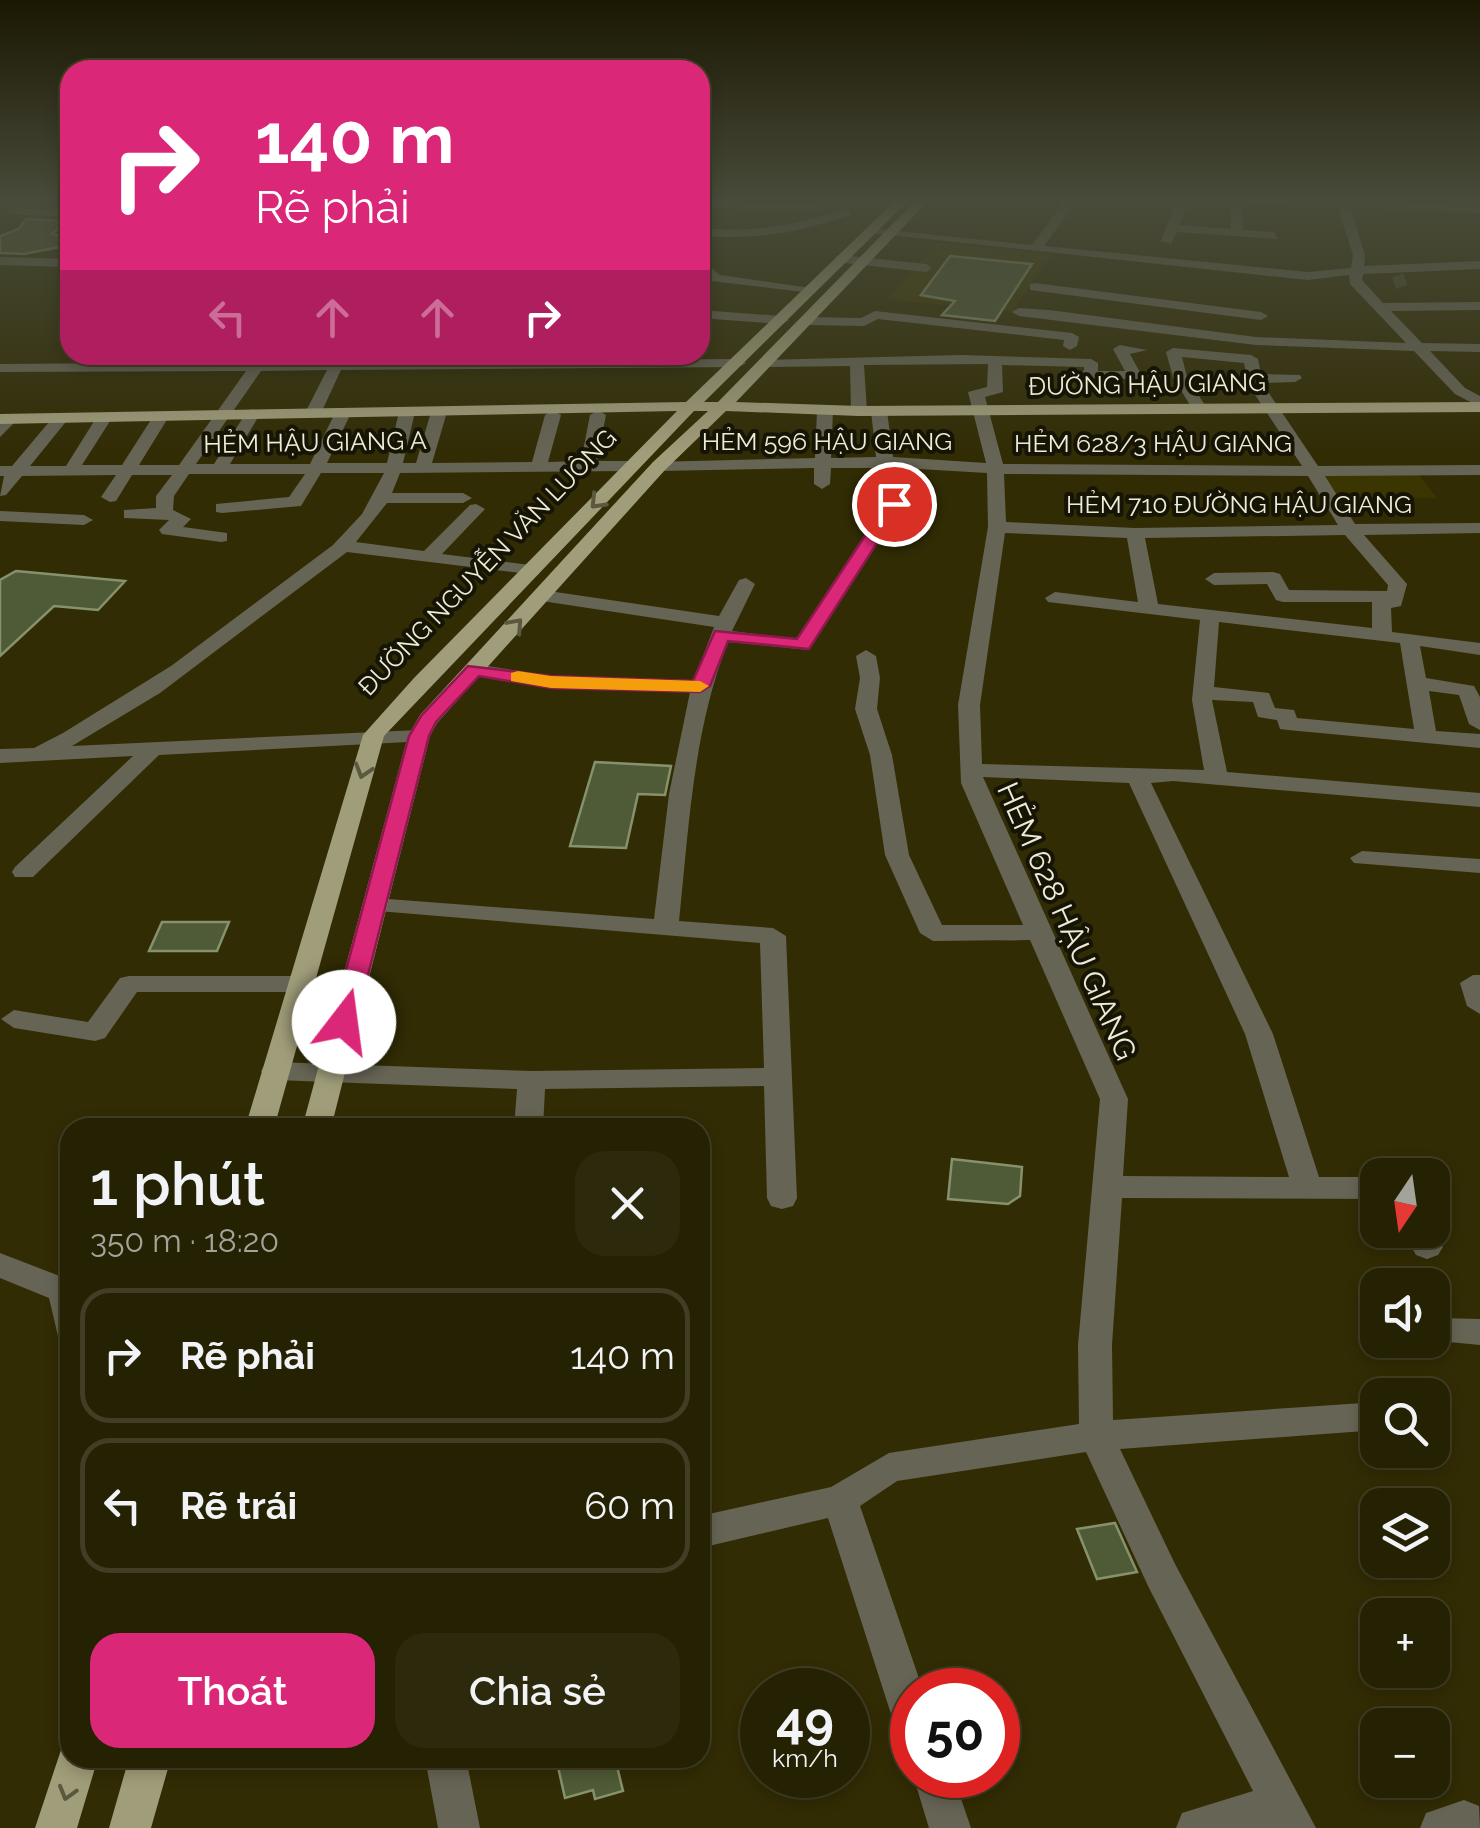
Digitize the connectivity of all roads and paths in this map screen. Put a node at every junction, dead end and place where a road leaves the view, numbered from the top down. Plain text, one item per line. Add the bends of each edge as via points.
1 (765, 284) edge
2 (816, 284) edge
3 (845, 284) edge
4 (1038, 284) edge
5 (1098, 284) edge
6 (1362, 284) edge
7 (811, 289) junction
8 (1182, 290) dead end
9 (1227, 295) dead end
10 (1162, 304) junction
11 (1480, 306) edge
12 (1379, 307) junction
13 (1202, 311) junction
14 (1019, 312) junction
15 (710, 315) edge
16 (1262, 316) dead end
17 (782, 320) junction
18 (809, 321) junction
19 (1011, 329) junction
20 (1184, 344) junction
21 (1070, 346) dead end
22 (1416, 346) junction
23 (1480, 348) edge
24 (710, 363) edge
25 (739, 363) junction
26 (768, 363) junction
27 (856, 363) junction
28 (98, 365) edge
29 (258, 365) edge
30 (324, 365) edge
31 (470, 365) edge
32 (336, 366) junction
33 (995, 366) junction
34 (0, 368) edge
35 (1253, 378) junction
36 (1295, 378) dead end
37 (1480, 404) edge
38 (1198, 407) junction
39 (1274, 407) junction
40 (983, 410) junction
41 (526, 411) junction
42 (699, 411) junction
43 (819, 411) junction
44 (859, 411) junction
45 (879, 411) junction
46 (343, 412) junction
47 (407, 412) junction
48 (439, 412) junction
49 (313, 413) junction
50 (226, 414) junction
51 (252, 414) junction
52 (553, 415) junction
53 (598, 415) junction
54 (62, 418) junction
55 (104, 418) junction
56 (160, 418) junction
57 (3, 420) edge
58 (885, 462) junction
59 (912, 465) junction
60 (423, 466) junction
61 (539, 466) junction
62 (588, 466) junction
63 (630, 466) junction
64 (658, 466) junction
65 (995, 466) junction
66 (317, 467) junction
67 (395, 467) junction
68 (220, 468) junction
69 (278, 468) junction
70 (1312, 468) junction
71 (128, 469) junction
72 (188, 469) junction
73 (0, 470) edge
74 (21, 470) junction
75 (70, 470) junction
76 (1480, 470) edge
77 (821, 474) junction
78 (0, 491) edge
79 (260, 496) dead end
80 (110, 497) dead end
81 (382, 498) junction
82 (222, 508) dead end
83 (164, 513) junction
84 (130, 514) dead end
85 (0, 516) edge
86 (84, 520) dead end
87 (997, 527) junction
88 (1480, 528) edge
89 (1349, 529) junction
90 (1135, 533) junction
91 (221, 537) dead end
92 (342, 546) junction
93 (429, 557) junction
94 (531, 570) junction
95 (1214, 579) dead end
96 (746, 584) dead end
97 (542, 596) junction
98 (1395, 597) junction
99 (1055, 598) dead end
100 (1150, 607) junction
101 (1210, 615) junction
102 (724, 629) junction
103 (1382, 635) junction
104 (1409, 639) junction
105 (1480, 649) edge
106 (866, 656) dead end
107 (475, 670) junction
108 (1414, 684) junction
109 (700, 686) junction
110 (1203, 692) junction
111 (1480, 724) edge
112 (374, 736) junction
113 (419, 736) junction
114 (1426, 736) junction
115 (1480, 741) edge
116 (156, 746) junction
117 (21, 755) edge
118 (0, 770) edge
119 (972, 770) junction
120 (1136, 777) junction
121 (1216, 779) junction
122 (1480, 800) edge
123 (1362, 858) dead end
124 (1480, 866) edge
125 (24, 872) dead end
126 (374, 905) junction
127 (666, 926) junction
128 (1041, 932) junction
129 (300, 984) junction
130 (14, 1020) dead end
131 (276, 1071) junction
132 (331, 1074) junction
133 (778, 1077) junction
134 (532, 1080) junction
135 (262, 1118) edge
136 (319, 1118) edge
137 (529, 1118) edge
138 (1106, 1186) junction
139 (1307, 1186) junction
140 (1360, 1187) edge
141 (782, 1198) dead end
142 (0, 1265) edge
143 (60, 1290) edge
144 (1450, 1331) edge
145 (1480, 1332) edge
146 (1360, 1417) edge
147 (1096, 1436) junction
148 (840, 1500) junction
149 (710, 1530) edge
150 (896, 1668) edge
151 (74, 1768) edge
152 (147, 1768) edge
153 (448, 1768) edge
154 (940, 1798) edge
155 (1288, 1816) edge
156 (56, 1828) edge
157 (130, 1828) edge
158 (459, 1828) edge
159 (950, 1828) edge
160 (1197, 1828) edge

1 - 7 street
2 - 7 main road, ĐƯỜNG NGUYỄN VĂN LUÔNG
3 - 18 main road, ĐƯỜNG NGUYỄN VĂN LUÔNG
4 - 14 street
5 - 10 street
6 - 12 street
7 - 17 main road, ĐƯỜNG NGUYỄN VĂN LUÔNG
8 - 10 street
9 - 13 street
10 - 13 street
11 - 12 street
12 - 22 street
13 - 16 street
13 - 20 street
14 - 19 street
14 - 20 street via 1114,320
15 - 17 street
17 - 25 main road, ĐƯỜNG NGUYỄN VĂN LUÔNG
18 - 19 street via 864,322 874,315
18 - 26 main road, ĐƯỜNG NGUYỄN VĂN LUÔNG
19 - 21 street via 1072,336
20 - 22 street
20 - 33 street via 1120,349 1136,376
20 - 35 street via 1250,359
20 - 38 street via 1173,352
22 - 23 street
22 - 37 street
24 - 25 street
25 - 42 main road, ĐƯỜNG NGUYỄN VĂN LUÔNG
26 - 27 street
26 - 42 main road, ĐƯỜNG NGUYỄN VĂN LUÔNG
27 - 33 street
27 - 44 street
28 - 34 street
29 - 50 street
30 - 32 street
31 - 32 street
32 - 49 street
33 - 40 street via 996,392 976,392
35 - 36 street
35 - 39 street
37 - 39 main road, ĐƯỜNG HẬU GIANG
38 - 39 main road, ĐƯỜNG HẬU GIANG
38 - 40 main road, ĐƯỜNG HẬU GIANG
39 - 70 street
40 - 45 main road, ĐƯỜNG HẬU GIANG
40 - 65 street, HẺM 628 HẬU GIANG
41 - 42 main road, ĐƯỜNG HẬU GIANG
41 - 48 main road, ĐƯỜNG HẬU GIANG
41 - 52 main road, ĐƯỜNG HẬU GIANG
42 - 43 main road, ĐƯỜNG HẬU GIANG
42 - 53 main road, ĐƯỜNG HẬU GIANG
42 - 63 main road, ĐƯỜNG NGUYỄN VĂN LUÔNG
42 - 64 main road, ĐƯỜNG NGUYỄN VĂN LUÔNG
43 - 44 main road, ĐƯỜNG HẬU GIANG
43 - 77 street
44 - 45 main road, ĐƯỜNG HẬU GIANG
45 - 58 street
46 - 47 main road, ĐƯỜNG HẬU GIANG
46 - 49 main road, ĐƯỜNG HẬU GIANG
46 - 66 street
47 - 48 main road, ĐƯỜNG HẬU GIANG
47 - 67 street
48 - 60 street
49 - 51 main road, ĐƯỜNG HẬU GIANG
50 - 51 main road, ĐƯỜNG HẬU GIANG
50 - 56 main road, ĐƯỜNG HẬU GIANG
50 - 57 main road, ĐƯỜNG HẬU GIANG via 198,409
50 - 72 street
51 - 68 street
52 - 53 main road, ĐƯỜNG HẬU GIANG
52 - 61 street
53 - 62 street
54 - 55 main road, ĐƯỜNG HẬU GIANG
54 - 57 main road, ĐƯỜNG HẬU GIANG
54 - 74 street
55 - 56 main road, ĐƯỜNG HẬU GIANG
55 - 75 street
56 - 71 street
58 - 59 street, HẺM 596 HẬU GIANG
58 - 77 street, HẺM 596 HẬU GIANG
59 - 65 street, HẺM 596 HẬU GIANG
59 - 102 street via 802,646
60 - 61 street, HẺM HẬU GIANG A
60 - 67 street, HẺM HẬU GIANG A
61 - 62 street, HẺM HẬU GIANG A
62 - 63 street, HẺM HẬU GIANG A
63 -> 94 main road, ĐƯỜNG NGUYỄN VĂN LUÔNG
64 - 77 street, HẺM 596 HẬU GIANG
64 - 97 main road, ĐƯỜNG NGUYỄN VĂN LUÔNG
65 - 70 street, HẺM 628/3 HẬU GIANG via 1063,472
65 - 87 street, HẺM 628 HẬU GIANG
66 - 67 street, HẺM HẬU GIANG A
66 - 69 street, HẺM HẬU GIANG A
66 - 82 street via 294,502
67 - 81 street
68 - 69 street, HẺM HẬU GIANG A
68 - 72 street, HẺM HẬU GIANG A
69 - 79 street
70 - 76 street, HẺM 628/3 HẬU GIANG
70 - 89 street
71 - 72 street, HẺM HẬU GIANG A
71 - 75 street, HẺM HẬU GIANG A
71 - 80 street
72 - 83 street via 165,496
73 - 74 street, HẺM HẬU GIANG A
74 - 75 street, HẺM HẬU GIANG A
74 - 78 street
81 - 92 street
81 - 93 street via 470,503
83 - 84 street
83 - 91 street via 182,519 168,530
85 - 86 street
87 - 90 street, HẺM 710 ĐƯỜNG HẬU GIANG
87 - 119 street, HẺM 628 HẬU GIANG via 969,705
88 - 89 street, HẺM 710 ĐƯỜNG HẬU GIANG
89 - 90 street, HẺM 710 ĐƯỜNG HẬU GIANG
89 - 98 street via 1398,584
90 - 100 street
92 - 93 street
92 - 117 street via 95,729
93 - 94 street
94 - 112 main road, ĐƯỜNG NGUYỄN VĂN LUÔNG
95 - 98 street via 1273,578 1283,596
96 - 102 street
97 - 102 street
107 -> 97 main road, ĐƯỜNG NGUYỄN VĂN LUÔNG
98 - 103 street via 1382,604
99 - 100 street
100 - 101 street
101 - 103 street
101 - 110 street
102 - 109 street
103 - 104 street
104 - 105 street
104 - 108 street
106 - 128 street via 866,709 881,755 897,854 933,933
107 - 109 street via 551,682
107 - 113 main road, ĐƯỜNG NGUYỄN VĂN LUÔNG
108 - 111 street via 1467,690
108 - 114 street
109 - 127 street
110 - 114 street via 1262,696 1265,712 1286,714 1288,724
110 - 121 street
112 - 113 street
112 - 116 street
112 -> 129 main road, ĐƯỜNG NGUYỄN VĂN LUÔNG
113 - 126 main road, ĐƯỜNG NGUYỄN VĂN LUÔNG
114 - 115 street
116 - 117 street
116 - 125 street
117 - 118 street
119 - 120 street
119 - 128 street, HẺM 628 HẬU GIANG via 972,784
120 - 121 street
120 - 139 street via 1259,1034
121 - 122 street
123 - 124 street
126 - 127 street
126 - 132 main road, ĐƯỜNG NGUYỄN VĂN LUÔNG
127 - 133 street via 773,936
128 - 138 street, HẺM 628 HẬU GIANG via 1114,1098
129 - 130 street via 129,984 95,1032
129 - 131 main road, ĐƯỜNG NGUYỄN VĂN LUÔNG
131 - 132 street
131 - 135 main road, ĐƯỜNG NGUYỄN VĂN LUÔNG
132 - 134 street
132 - 136 main road, ĐƯỜNG NGUYỄN VĂN LUÔNG
133 - 134 street
133 - 141 street
134 - 137 street
138 - 139 street
138 - 147 street via 1094,1344
139 - 140 street
142 - 143 street
144 - 145 street
146 - 147 street
147 - 148 street via 889,1468
147 - 155 street
148 - 149 street
148 - 150 street
151 -> 156 main road
152 - 157 main road
153 - 158 street
154 - 159 street
155 - 160 street

